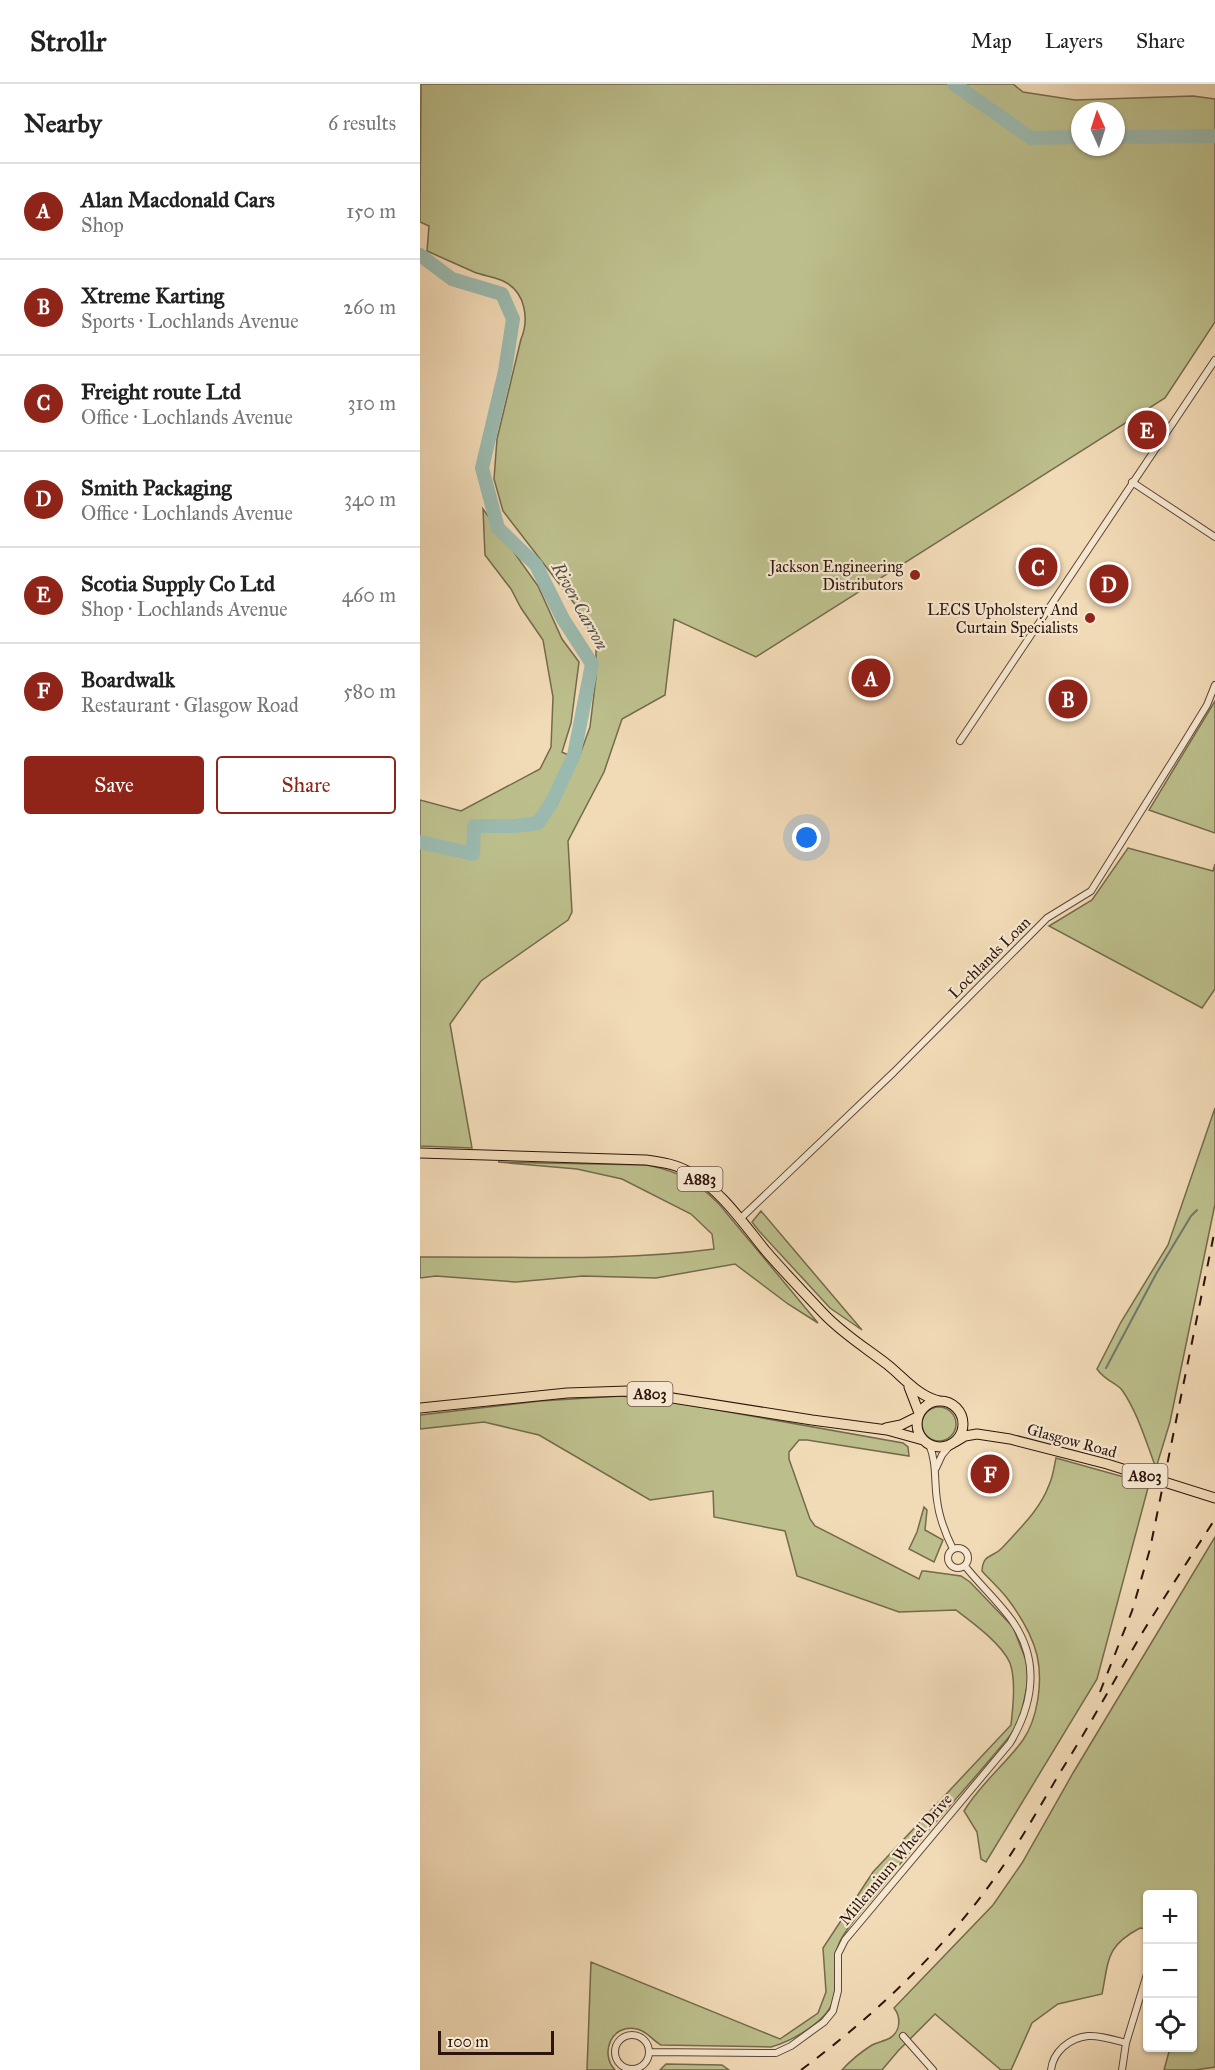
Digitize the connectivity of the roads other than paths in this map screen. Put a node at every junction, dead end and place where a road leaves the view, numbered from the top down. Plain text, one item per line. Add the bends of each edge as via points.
1 (1215, 360) edge
2 (1132, 482) junction
3 (1215, 537) edge
4 (1215, 685) edge
5 (960, 741) dead end
6 (420, 1153) edge
7 (740, 1219) junction
8 (903, 1378) junction
9 (939, 1401) junction
10 (420, 1408) edge
11 (918, 1415) junction
12 (962, 1419) junction
13 (878, 1428) junction
14 (988, 1435) junction
15 (926, 1442) junction
16 (953, 1442) junction
17 (936, 1469) junction
18 (1215, 1498) edge
19 (953, 1549) junction
20 (965, 1566) junction
21 (1143, 1976) edge
22 (903, 2036) dead end
23 (1126, 2043) junction
24 (649, 2052) junction
25 (933, 2070) edge
26 (1051, 2070) edge
27 (1122, 2070) edge

1 - 2 street
2 - 3 street
2 - 5 street
4 - 7 street, Lochlands Loan via 1180,749 1091,891 1047,918
6 - 7 main road, A883 via 662,1162 696,1176
7 - 8 main road, A883 via 825,1315
8 - 9 main road via 923,1395
8 - 11 main road via 913,1394
9 - 11 main road via 926,1405
9 - 12 main road via 952,1404
10 - 13 main road, A803 via 628,1391
11 - 13 main road, A803 via 896,1426
11 - 15 main road via 917,1430
12 - 14 main road, A803
12 - 16 main road via 962,1431
13 - 15 main road, A803
14 - 16 main road, A803 via 971,1435
14 - 18 main road, Glasgow Road / A803 via 1096,1461
15 - 16 main road via 940,1447
15 - 17 street
16 - 17 street
17 - 19 street via 938,1510
19 - 20 street via 960,1547 968,1553
19 - 20 street via 949,1562 956,1568
20 - 24 street, Millennium Wheel Drive via 1012,1622 1026,1652 1029,1698 1026,1713 1010,1743 845,1940 838,1954 836,2005 824,2022 776,2053
21 - 23 street
22 - 25 street
23 - 26 street via 1098,2036 1078,2038 1056,2053
23 - 27 street
24 - 24 street via 643,2066 633,2069 619,2063 615,2053 622,2039 632,2035 642,2038

